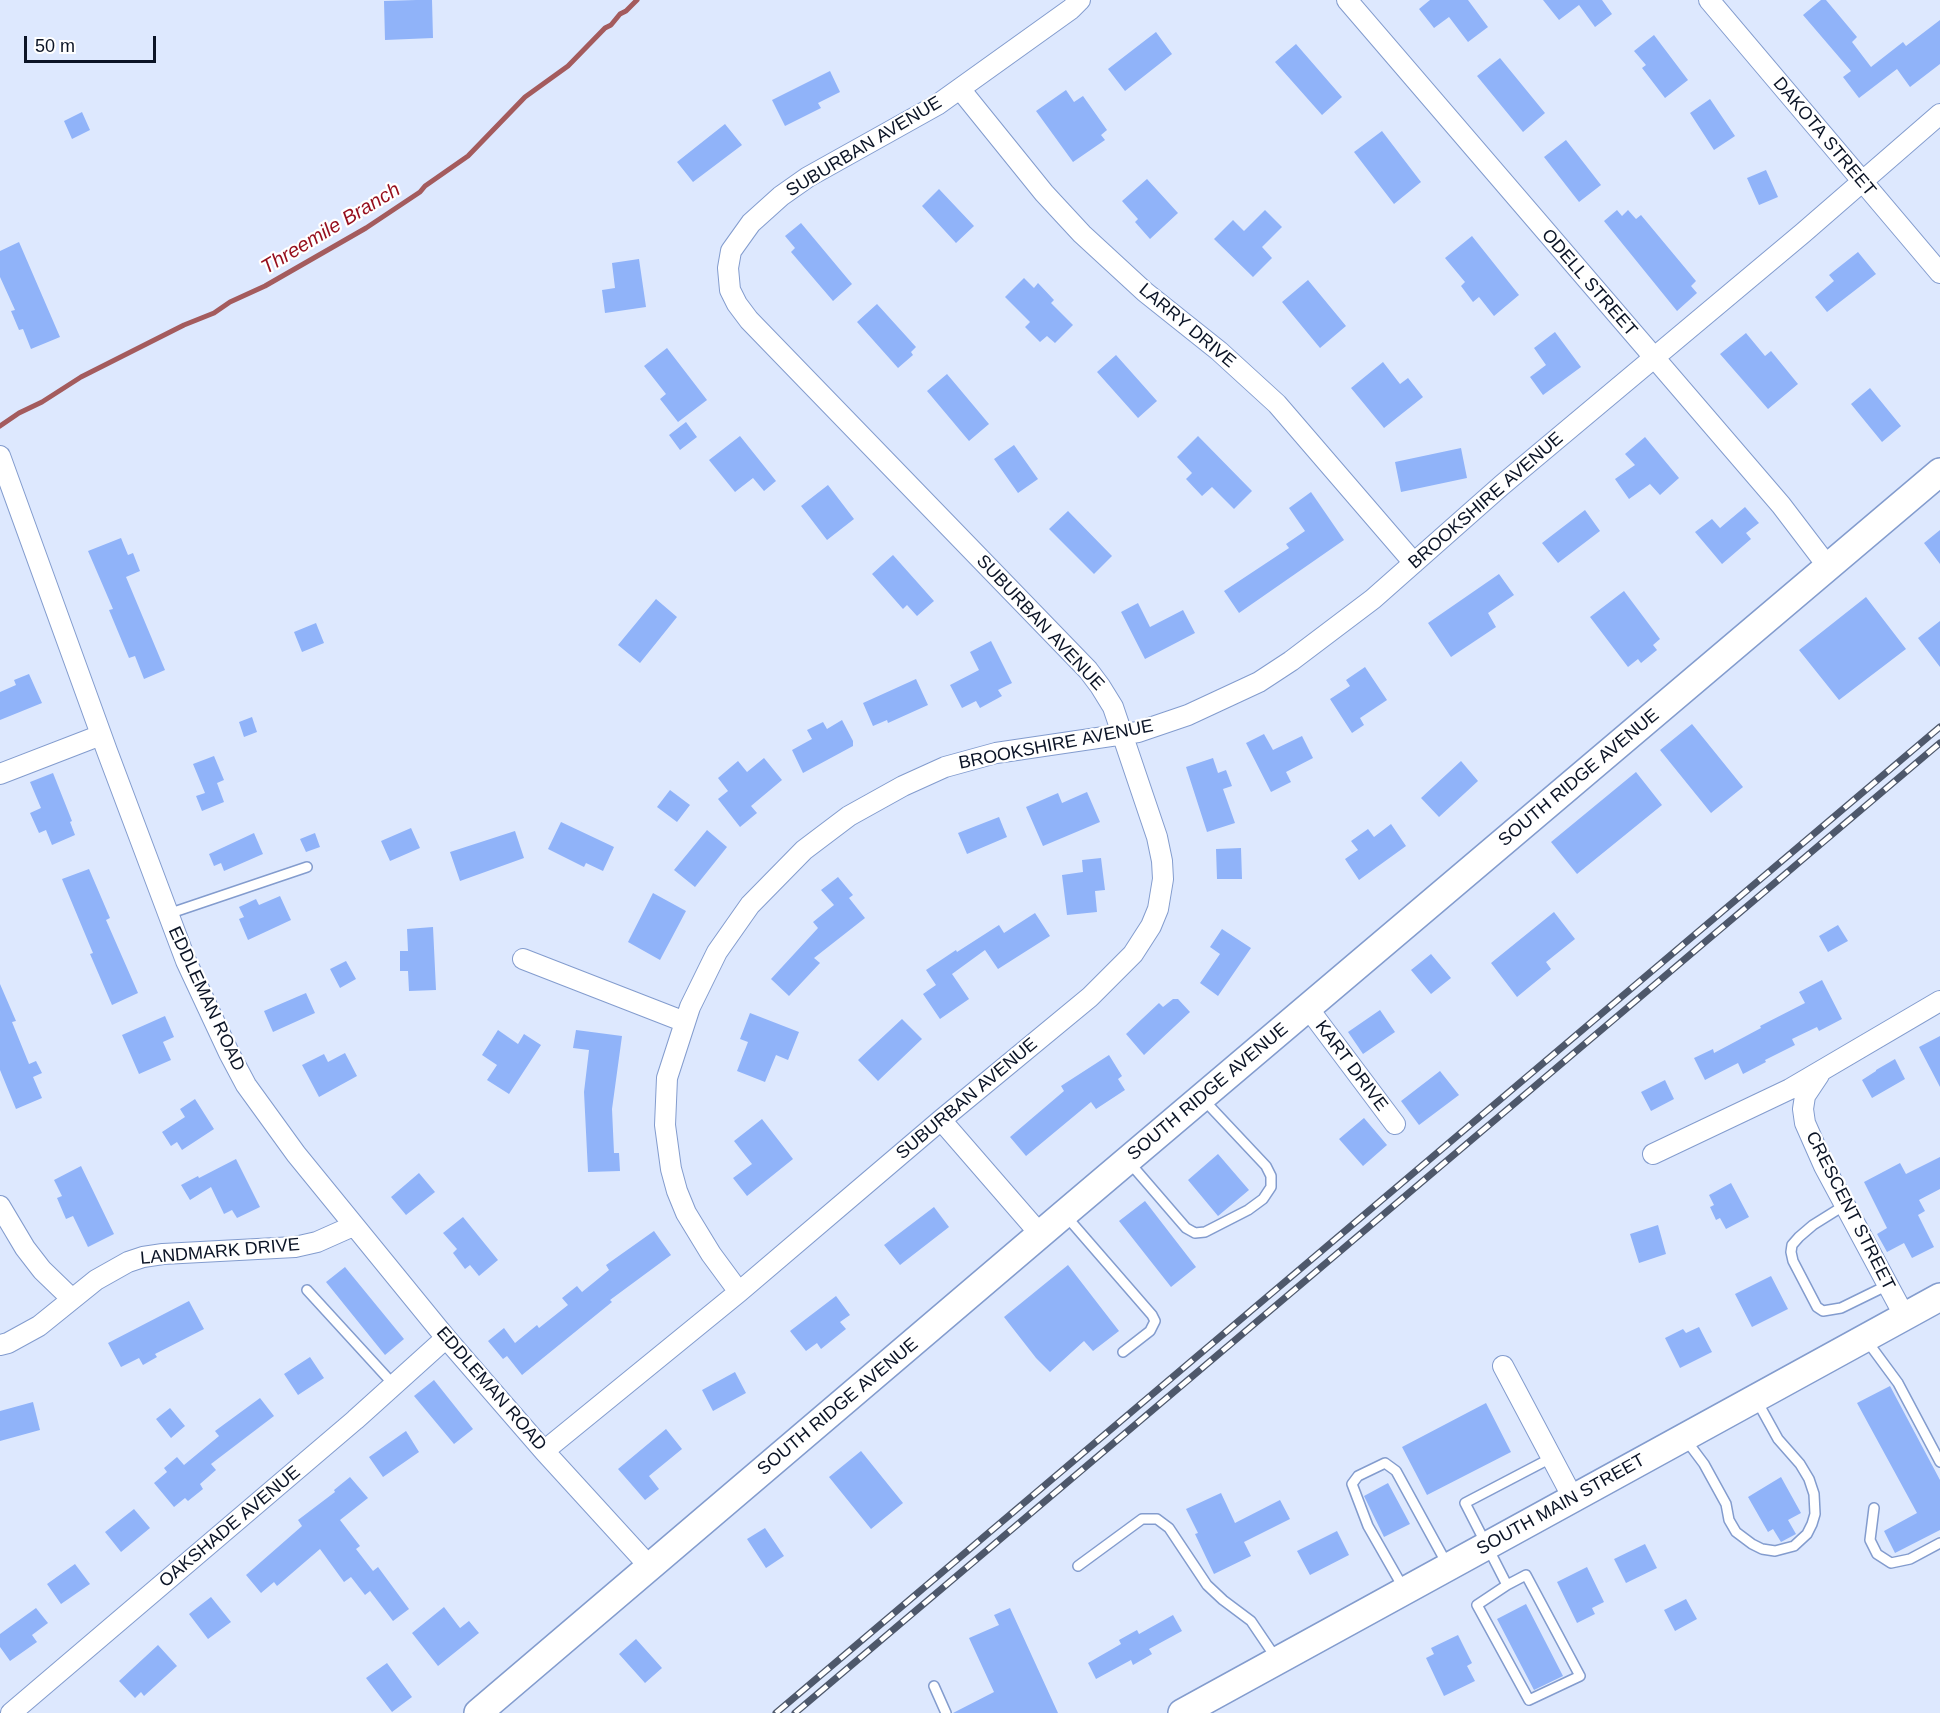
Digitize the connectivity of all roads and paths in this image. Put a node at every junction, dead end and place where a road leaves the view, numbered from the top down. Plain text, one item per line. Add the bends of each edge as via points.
1 (1080, 0) edge
2 (1347, 0) edge
3 (1709, 0) edge
4 (960, 89) junction
5 (1940, 114) edge
6 (1862, 181) junction
7 (1940, 273) edge
8 (1654, 358) junction
9 (0, 456) edge
10 (1940, 472) edge
11 (1414, 563) junction
12 (1829, 568) junction
13 (101, 735) junction
14 (1122, 735) junction
15 (0, 774) edge
16 (307, 867) dead end
17 (168, 914) junction
18 (523, 959) dead end
19 (1940, 1001) edge
20 (1308, 1008) junction
21 (685, 1022) junction
22 (1821, 1072) junction
23 (1202, 1098) junction
24 (941, 1120) junction
25 (1395, 1124) dead end
26 (1653, 1154) dead end
27 (1128, 1160) junction
28 (1845, 1205) junction
29 (0, 1206) edge
30 (1064, 1214) junction
31 (353, 1226) junction
32 (1040, 1234) junction
33 (1888, 1285) junction
34 (307, 1290) dead end
35 (740, 1292) junction
36 (1940, 1297) edge
37 (72, 1299) junction
38 (1905, 1317) junction
39 (446, 1338) junction
40 (1865, 1339) junction
41 (0, 1345) edge
42 (1123, 1352) dead end
43 (1503, 1366) dead end
44 (394, 1385) junction
45 (1756, 1399) junction
46 (1685, 1438) junction
47 (544, 1451) junction
48 (1551, 1458) junction
49 (1940, 1462) edge
50 (1573, 1498) junction
51 (1874, 1508) dead end
52 (1940, 1543) edge
53 (1487, 1546) junction
54 (1077, 1566) dead end
55 (650, 1567) junction
56 (1448, 1567) junction
57 (1507, 1585) junction
58 (1405, 1591) junction
59 (1277, 1660) junction
60 (934, 1686) dead end
61 (11, 1713) edge
62 (478, 1713) edge
63 (946, 1713) edge
64 (1182, 1713) edge

1 - 4 street, SUBURBAN AVENUE
2 - 8 street, ODELL STREET
3 - 6 street, DAKOTA STREET
4 - 11 street, LARRY DRIVE via 1082,234 1277,405
4 - 14 street, SUBURBAN AVENUE via 781,196 752,223 731,251 730,290 749,320 1088,670 1113,707
5 - 6 street, BROOKSHIRE AVENUE
6 - 7 street, DAKOTA STREET
6 - 8 street, BROOKSHIRE AVENUE
8 - 11 street, BROOKSHIRE AVENUE
8 - 12 street, ODELL STREET via 1781,505
9 - 13 street, EDDLEMAN ROAD
10 - 12 street, SOUTH RIDGE AVENUE
11 - 14 street, BROOKSHIRE AVENUE via 1259,682 1188,715
12 - 20 street, SOUTH RIDGE AVENUE
13 - 15 street
13 - 17 street, EDDLEMAN ROAD
14 - 21 street, BROOKSHIRE AVENUE via 996,753 945,767 849,816 804,850 750,905 717,952
14 - 24 street, SUBURBAN AVENUE via 1162,861 1158,909 1151,926 1132,954 1090,997
16 - 17 lane
17 - 31 street, EDDLEMAN ROAD via 186,961 246,1084
18 - 21 street
19 - 22 street, CRESCENT STREET
20 - 23 street, SOUTH RIDGE AVENUE
20 - 25 street, KART DRIVE
21 - 35 street, BROOKSHIRE AVENUE via 668,1078 664,1125 671,1169 686,1213
22 - 26 street, CRESCENT STREET
22 - 28 street, CRESCENT STREET via 1805,1096 1805,1124
23 - 27 street, SOUTH RIDGE AVENUE
23 - 27 lane via 1266,1166 1271,1187 1263,1199 1214,1228 1195,1233 1186,1228
24 - 32 street
24 - 35 street, SUBURBAN AVENUE
27 - 30 street, SOUTH RIDGE AVENUE
28 - 33 street, CRESCENT STREET
28 - 33 lane via 1792,1245 1793,1261 1817,1307 1823,1311 1841,1308
29 - 37 street via 42,1270
30 - 32 street, SOUTH RIDGE AVENUE
30 - 42 lane via 1155,1321 1150,1331
31 - 37 street, LANDMARK DRIVE via 295,1247 143,1257 96,1280
31 - 39 street, EDDLEMAN ROAD
32 - 55 street, SOUTH RIDGE AVENUE
33 - 38 street, CRESCENT STREET
34 - 44 lane
35 - 47 street, SUBURBAN AVENUE
36 - 38 street, SOUTH MAIN STREET
37 - 41 street, LANDMARK DRIVE via 39,1326
38 - 40 street, SOUTH MAIN STREET
39 - 44 street, OAKSHADE AVENUE
39 - 47 street, EDDLEMAN ROAD
40 - 45 street, SOUTH MAIN STREET
40 - 49 lane via 1898,1383
43 - 48 street
44 - 61 street, OAKSHADE AVENUE
45 - 46 street, SOUTH MAIN STREET
45 - 46 lane via 1778,1439 1800,1464 1814,1494 1812,1524 1794,1546 1762,1550 1736,1532 1726,1504
46 - 50 street, SOUTH MAIN STREET
47 - 55 street, EDDLEMAN ROAD
48 - 50 street
48 - 53 lane via 1465,1503
50 - 53 street, SOUTH MAIN STREET
51 - 52 lane via 1870,1540 1877,1554 1891,1563 1910,1559
53 - 56 street, SOUTH MAIN STREET
53 - 57 lane
54 - 59 lane via 1142,1519 1157,1519 1169,1528 1207,1585 1251,1621
55 - 62 street, SOUTH RIDGE AVENUE
56 - 58 street, SOUTH MAIN STREET
56 - 58 lane via 1396,1471 1385,1463 1358,1476 1352,1484 1368,1526
57 - 57 lane via 1526,1575 1580,1676 1529,1700 1477,1605
58 - 59 street, SOUTH MAIN STREET
59 - 64 street, SOUTH MAIN STREET
60 - 63 lane

